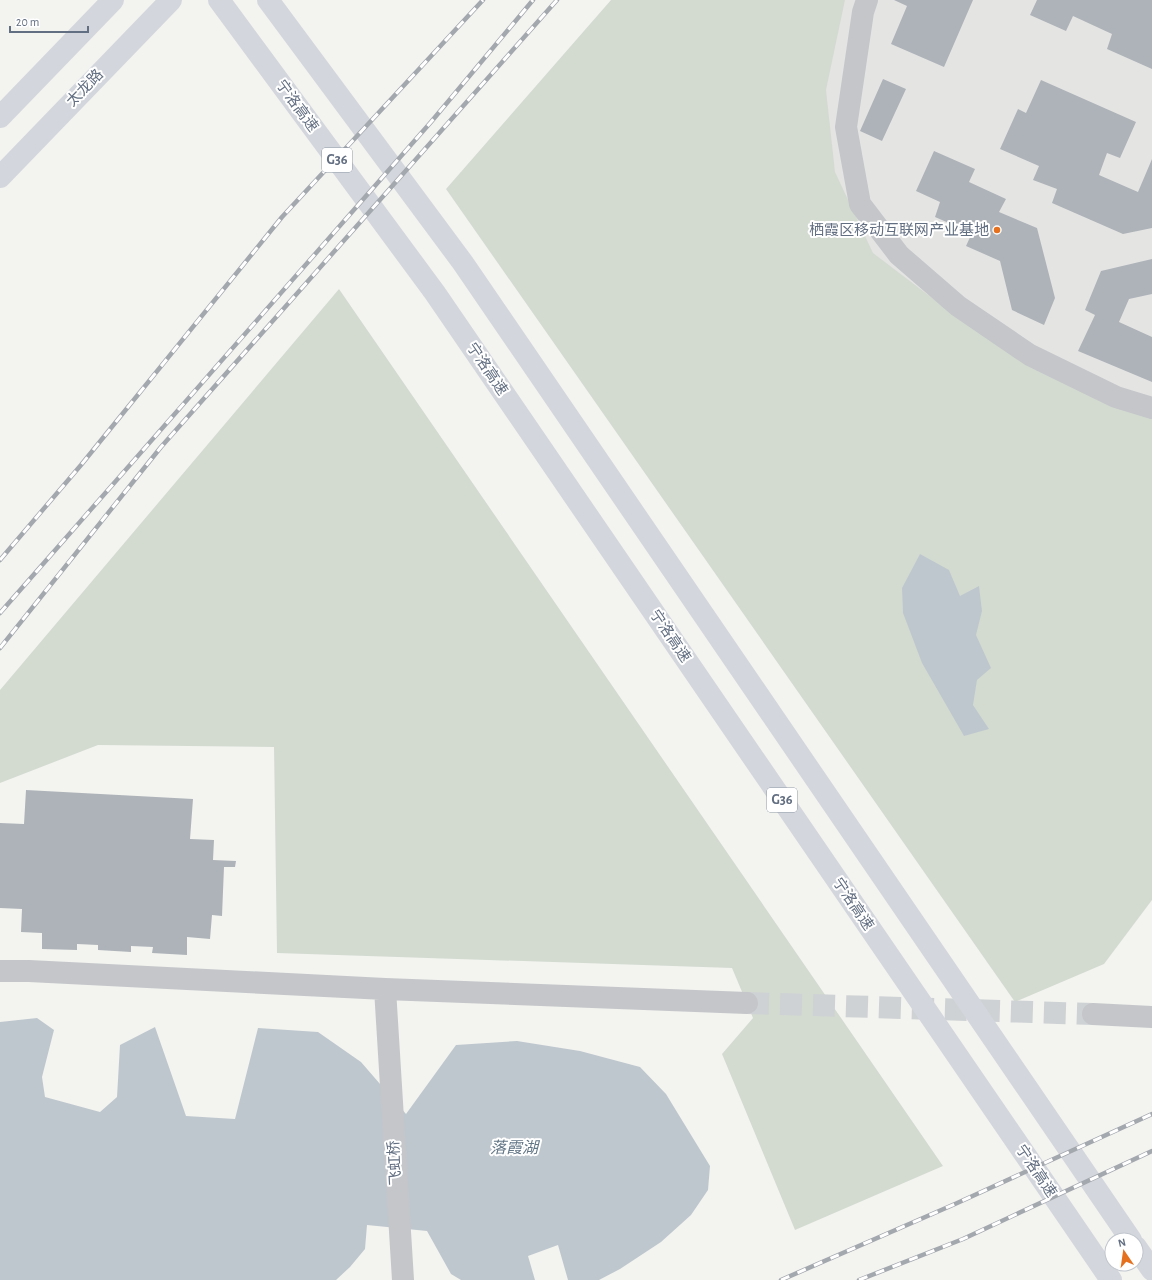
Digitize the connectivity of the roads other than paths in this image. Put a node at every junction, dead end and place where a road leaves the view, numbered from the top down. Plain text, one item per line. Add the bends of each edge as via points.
1 (113, 0) edge
2 (171, 0) edge
3 (219, 0) edge
4 (268, 0) edge
5 (867, 0) edge
6 (0, 117) edge
7 (0, 177) edge
8 (1152, 408) edge
9 (0, 971) edge
10 (385, 989) junction
11 (746, 1003) tunnel mouth
12 (1094, 1014) tunnel mouth
13 (1152, 1017) edge
14 (1126, 1232) edge
15 (1144, 1258) edge
16 (1152, 1270) edge
17 (402, 1280) edge
18 (1111, 1280) edge

1 - 6 main road
2 - 7 main road, 太龙路
3 - 18 main road, 宁洛高速 / G36 via 454,320
4 - 14 main road, G36 via 463,263
5 - 8 lane via 846,127 860,204 900,255 958,306 1030,355 1116,398
9 - 10 lane
10 - 11 lane
10 - 17 lane, 飞虹桥
12 - 13 lane
15 - 16 main road

